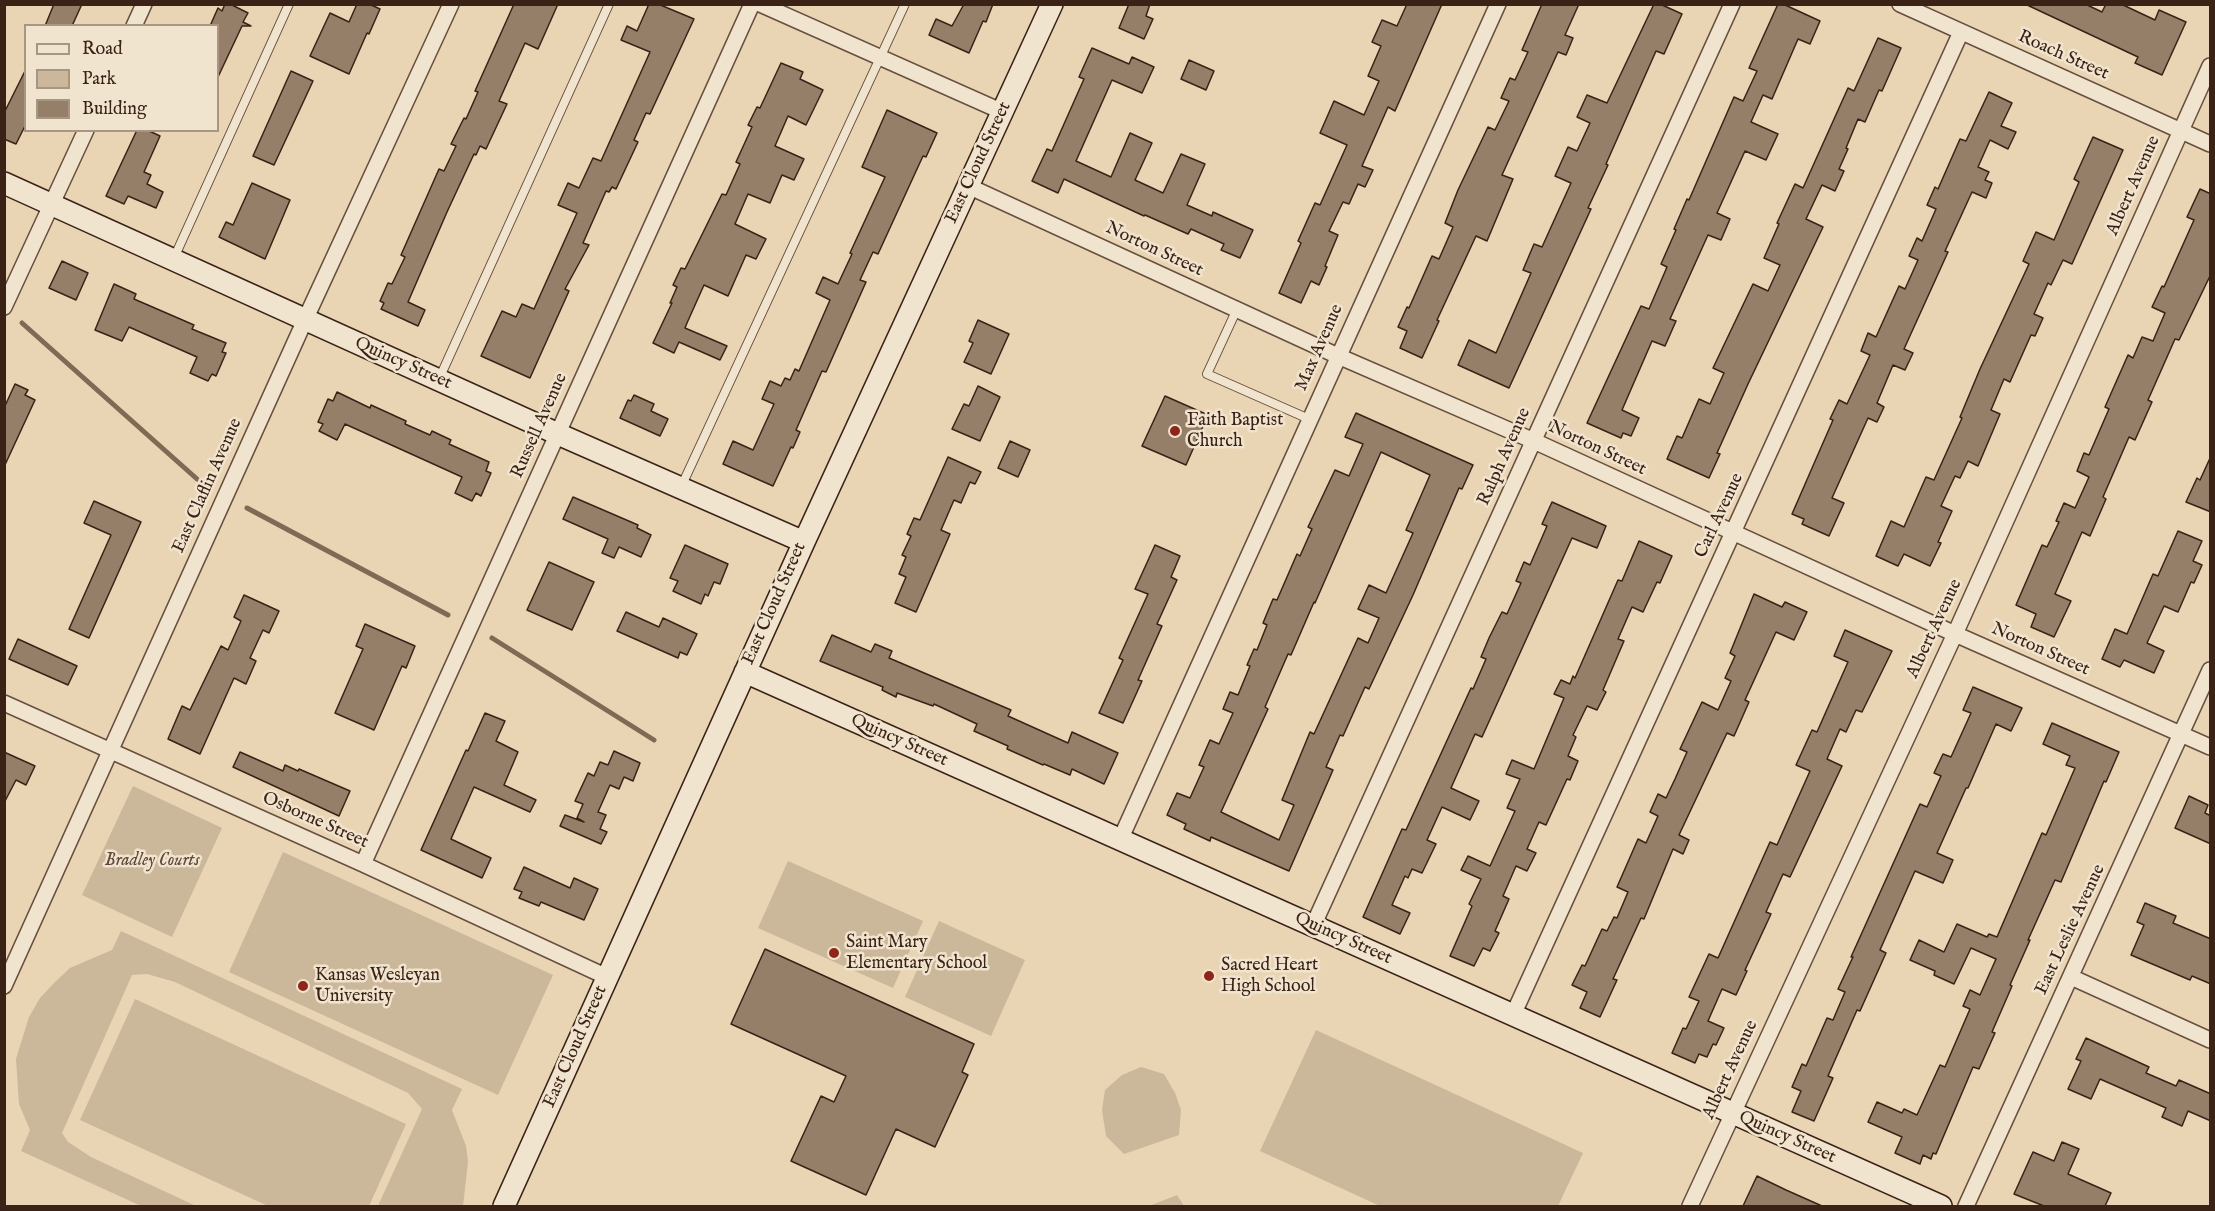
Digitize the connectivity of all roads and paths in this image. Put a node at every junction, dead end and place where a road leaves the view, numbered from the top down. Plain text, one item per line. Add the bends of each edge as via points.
1 (144, 4) edge
2 (289, 4) edge
3 (451, 4) edge
4 (609, 4) edge
5 (752, 4) edge
6 (760, 4) edge
7 (905, 4) edge
8 (1052, 4) edge
9 (1498, 4) edge
10 (1732, 4) edge
11 (1900, 4) edge
12 (135, 24) edge
13 (1961, 32) junction
14 (880, 58) junction
15 (2211, 66) edge
16 (1002, 112) junction
17 (2181, 130) junction
18 (85, 132) edge
19 (2211, 144) edge
20 (4, 183) edge
21 (968, 186) junction
22 (52, 204) junction
23 (173, 259) junction
24 (4, 308) edge
25 (1237, 309) junction
26 (305, 320) junction
27 (1338, 356) junction
28 (439, 380) junction
29 (1309, 419) junction
30 (558, 434) junction
31 (1534, 441) junction
32 (680, 488) junction
33 (1733, 533) junction
34 (804, 542) junction
35 (1955, 634) junction
36 (2211, 670) edge
37 (745, 672) junction
38 (4, 703) edge
39 (2182, 734) junction
40 (2211, 747) edge
41 (110, 750) junction
42 (1120, 840) junction
43 (363, 864) junction
44 (1314, 926) junction
45 (607, 977) junction
46 (2071, 977) junction
47 (4, 986) edge
48 (1513, 1015) junction
49 (2211, 1040) edge
50 (1733, 1113) junction
51 (504, 1206) edge
52 (1690, 1206) edge
53 (1941, 1206) edge
54 (1966, 1206) edge

1 - 12 street
2 - 23 lane
3 - 26 street, East Claflin Avenue
4 - 28 lane
5 - 30 street, Russell Avenue
6 - 14 street
7 - 14 lane
8 - 16 street, East Cloud Street
9 - 27 street, Max Avenue
10 - 31 street, Ralph Avenue
11 - 13 street, Roach Street
13 - 17 street, Roach Street
13 - 33 street, Carl Avenue
14 - 16 street
14 - 32 lane
15 - 17 street, Albert Avenue
16 - 21 street, East Cloud Street
17 - 19 street, Roach Street
17 - 35 street, Albert Avenue
18 - 22 street
20 - 22 street, Quincy Street
21 - 25 street, Norton Street
21 - 34 street, East Cloud Street
22 - 23 street, Quincy Street
22 - 24 street
23 - 26 street, Quincy Street
25 - 27 street, Norton Street
25 - 29 lane via 1207,374
26 - 28 street, Quincy Street
26 - 41 street, East Claflin Avenue
27 - 29 street, Max Avenue
27 - 31 street, Norton Street
28 - 30 street, Quincy Street
29 - 42 street, Max Avenue
30 - 32 street, Quincy Street
30 - 43 street, Russell Avenue
31 - 33 street, Norton Street
31 - 44 street, Ralph Avenue
32 - 34 street, Quincy Street
33 - 35 street, Norton Street
33 - 48 street, Carl Avenue
34 - 37 street, East Cloud Street
35 - 39 street, Norton Street
35 - 50 street, Albert Avenue
36 - 39 street, East Leslie Avenue
37 - 42 street, Quincy Street
37 - 45 street, East Cloud Street
38 - 41 street, Osborne Street
39 - 40 street, Norton Street
39 - 46 street, East Leslie Avenue
41 - 43 street, Osborne Street
41 - 47 street, East Claflin Avenue
42 - 44 street, Quincy Street
43 - 45 street, Osborne Street
44 - 48 street, Quincy Street
45 - 51 street, East Cloud Street
46 - 49 street
46 - 54 street, East Leslie Avenue
48 - 50 street, Quincy Street
50 - 52 street, Albert Avenue
50 - 53 street, Quincy Street

